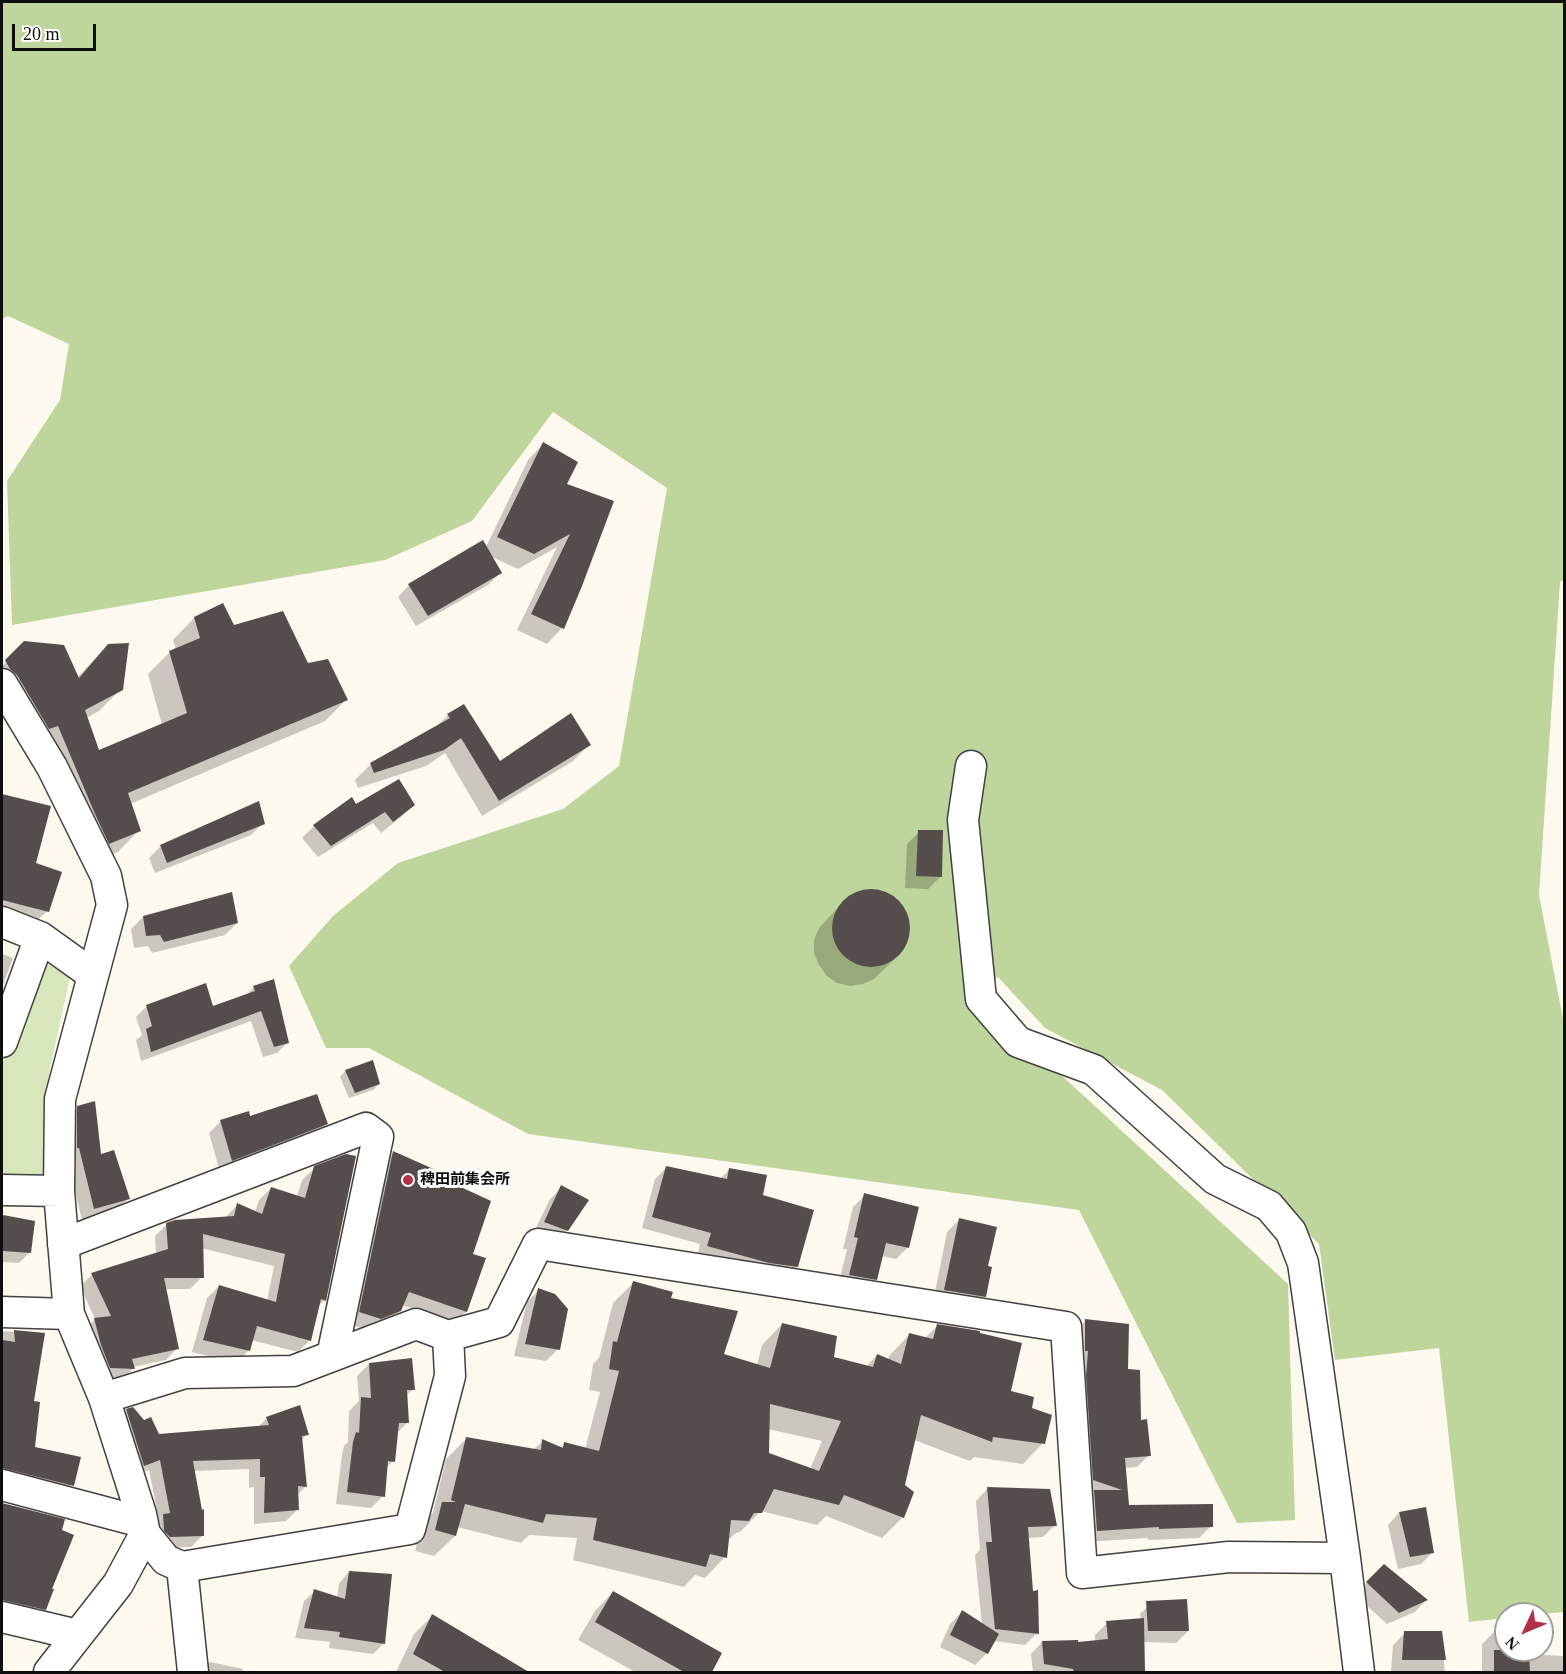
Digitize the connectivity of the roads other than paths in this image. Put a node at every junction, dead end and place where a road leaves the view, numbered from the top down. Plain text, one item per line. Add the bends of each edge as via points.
1 (2, 684) edge
2 (971, 766) dead end
3 (2, 922) edge
4 (40, 937) junction
5 (93, 975) junction
6 (2, 1042) edge
7 (2, 1190) edge
8 (59, 1191) junction
9 (63, 1244) junction
10 (2, 1312) edge
11 (69, 1314) junction
12 (448, 1336) junction
13 (332, 1356) junction
14 (104, 1398) junction
15 (2, 1485) edge
16 (143, 1528) junction
17 (1345, 1558) junction
18 (182, 1567) junction
19 (2, 1617) edge
20 (78, 1635) junction
21 (49, 1672) edge
22 (192, 1672) edge
23 (1359, 1672) edge

1 - 5 street via 52,767 106,876 112,904
2 - 17 street via 963,820 981,999 1018,1042 1094,1070 1215,1179 1269,1206 1291,1232 1303,1263
3 - 4 street
4 - 5 street
4 - 6 street
5 - 8 street via 60,1099
7 - 8 street
8 - 9 street
9 - 11 street
9 - 13 street via 366,1128 378,1137
10 - 11 street
11 - 14 street
12 - 13 street via 416,1324
12 - 17 street via 499,1322 538,1244 1066,1327 1082,1573 1228,1557
12 - 18 street via 450,1376 410,1529
13 - 14 street via 293,1371 185,1373
14 - 16 street
15 - 16 street
16 - 18 street via 166,1560
16 - 20 street via 118,1584
17 - 23 street
18 - 22 street
19 - 20 street
20 - 21 street

